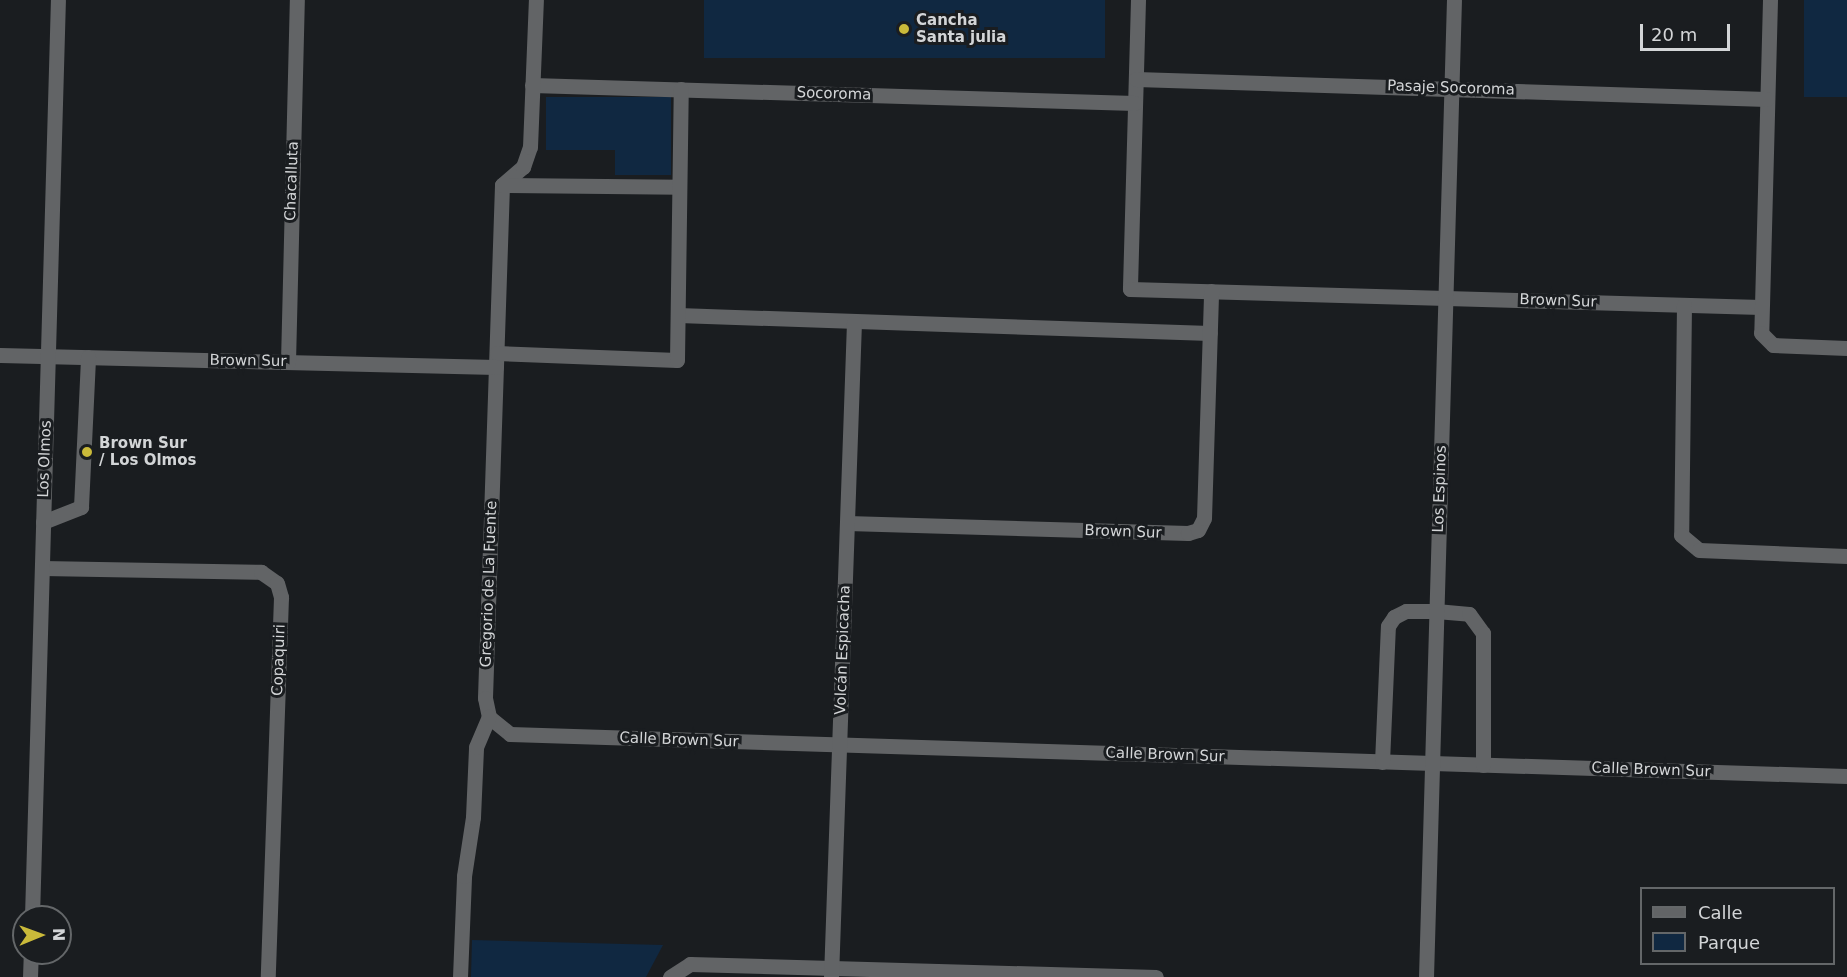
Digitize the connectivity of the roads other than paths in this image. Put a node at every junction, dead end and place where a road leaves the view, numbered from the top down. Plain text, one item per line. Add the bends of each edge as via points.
1 (58, 0) edge
2 (297, 0) edge
3 (536, 0) edge
4 (1138, 0) edge
5 (1454, 0) edge
6 (1770, 0) edge
7 (1136, 79) junction
8 (532, 85) junction
9 (1451, 88) junction
10 (681, 89) junction
11 (1767, 99) junction
12 (1135, 104) junction
13 (502, 185) junction
14 (679, 187) junction
15 (1211, 291) junction
16 (1445, 298) junction
17 (1684, 305) junction
18 (1761, 307) junction
19 (678, 315) junction
20 (854, 322) junction
21 (1210, 333) junction
22 (1847, 348) edge
23 (0, 355) edge
24 (48, 356) junction
25 (88, 357) junction
26 (496, 360) junction
27 (288, 362) junction
28 (43, 522) junction
29 (847, 524) junction
30 (1847, 556) edge
31 (42, 568) junction
32 (1436, 611) junction
33 (489, 717) junction
34 (840, 745) junction
35 (1382, 762) junction
36 (1432, 763) junction
37 (1483, 765) junction
38 (1847, 776) edge
39 (32, 905) edge
40 (831, 972) edge
41 (672, 974) edge
42 (267, 977) edge
43 (460, 977) edge
44 (1156, 977) edge
45 (1426, 977) edge

1 - 24 street, Los Olmos
2 - 27 street, Chacalluta
3 - 8 street
4 - 7 street, Brown Sur
5 - 9 street, Los Espinos
6 - 11 street
7 - 9 street, Pasaje Socoroma
7 - 12 street, Brown Sur
8 - 10 street, Socoroma
8 - 13 street via 527,157 514,178
9 - 11 street, Pasaje Socoroma
9 - 16 street, Los Espinos
10 - 12 street, Socoroma
10 - 14 street
11 - 18 street
12 - 15 street, Brown Sur via 1130,289
13 - 14 street
13 - 26 street, Gregorio de La Fuente
14 - 19 street
15 - 16 street, Brown Sur
15 - 21 street, Brown Sur
16 - 17 street, Brown Sur
16 - 32 street, Los Espinos
17 - 18 street, Brown Sur
17 - 30 street via 1681,535 1699,550
18 - 22 street via 1761,333 1773,345
19 - 20 street
19 - 26 street, Brown Sur via 677,360
20 - 21 street
20 - 29 street, Volcán Espicacha
21 - 29 street, Brown Sur via 1204,518 1198,530 1188,534
23 - 24 street, Brown Sur
24 - 25 street, Brown Sur
24 - 28 street, Los Olmos
25 - 27 street, Brown Sur
25 - 28 street via 81,507
26 - 27 street, Brown Sur
26 - 33 street, Gregorio de La Fuente via 485,698
28 - 31 street, Los Olmos
29 - 34 street, Volcán Espicacha
31 - 39 street, Los Olmos
31 - 42 street, Copaquiri via 261,572 278,583
32 - 35 street via 1406,611 1388,626
32 - 36 street, Los Espinos
32 - 37 street via 1469,614 1483,633
33 - 34 street, Calle Brown Sur via 502,730 518,735
33 - 43 street via 476,747 473,817 464,876
34 - 35 street, Calle Brown Sur
34 - 40 street, Volcán Espicacha
35 - 36 street, Calle Brown Sur
36 - 37 street, Calle Brown Sur
36 - 45 street, Los Espinos
37 - 38 street, Calle Brown Sur
40 - 41 street via 690,964
40 - 44 street

